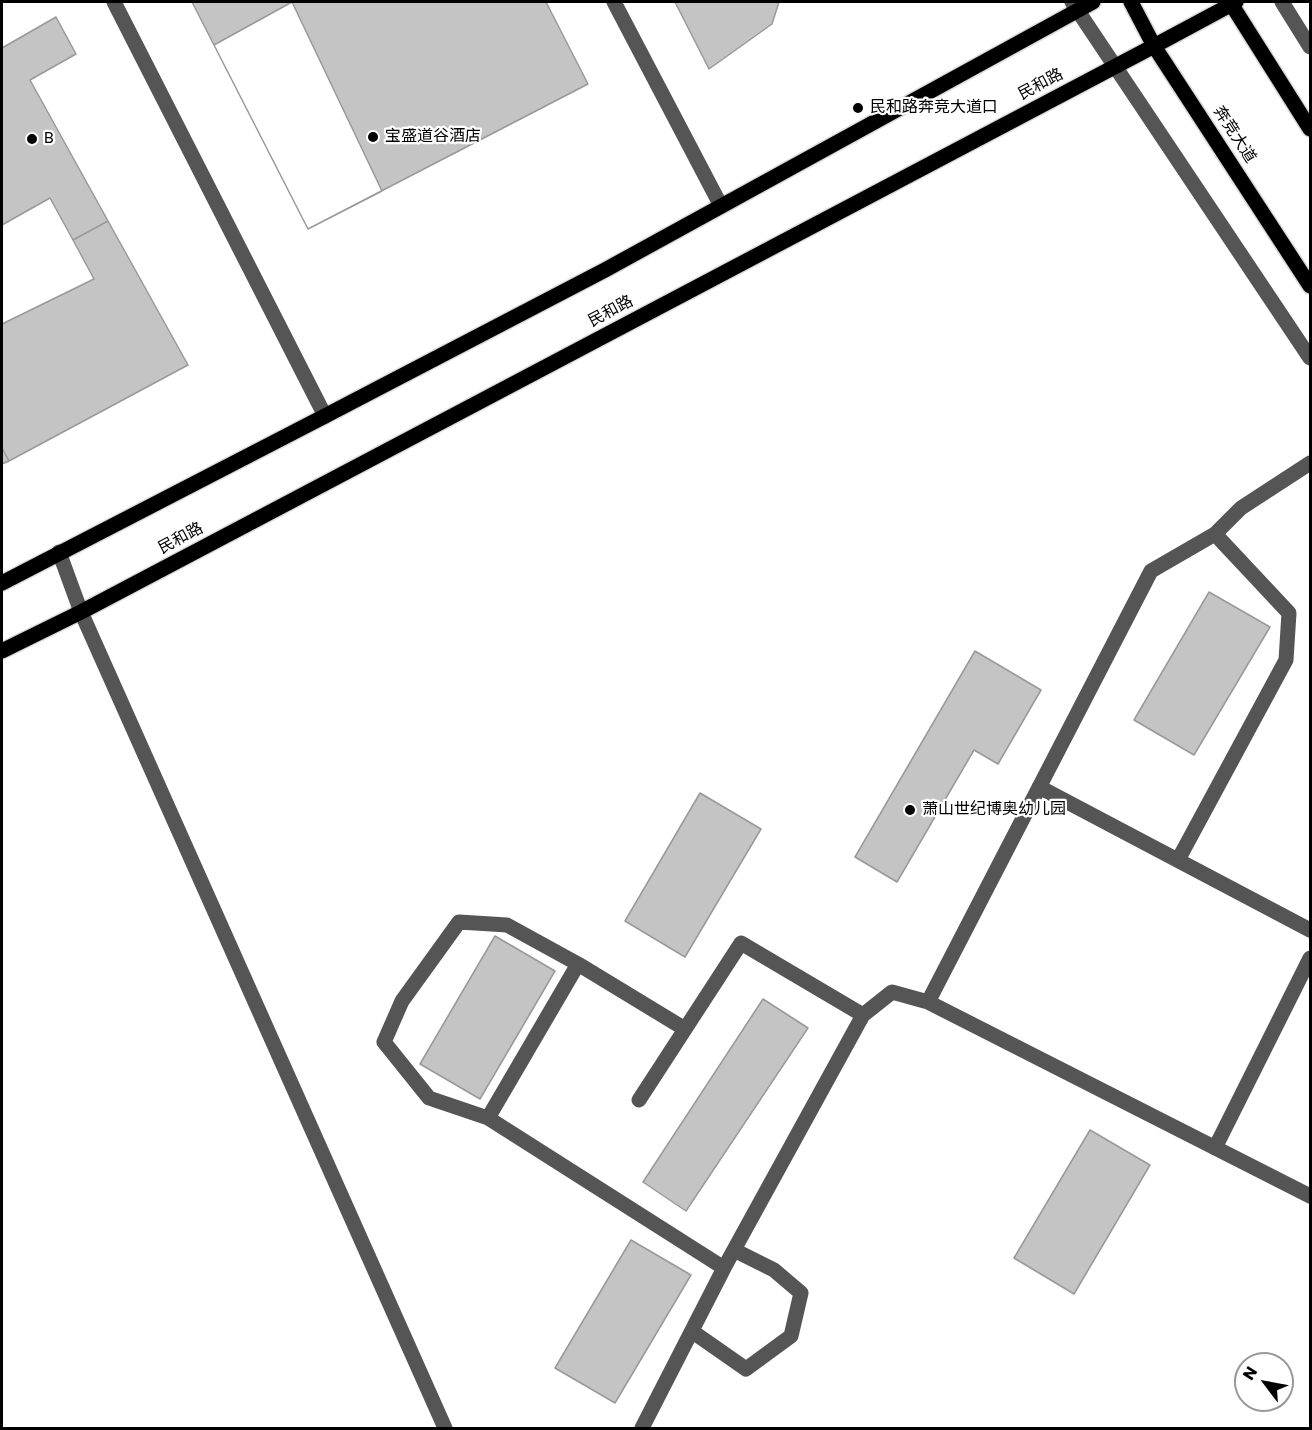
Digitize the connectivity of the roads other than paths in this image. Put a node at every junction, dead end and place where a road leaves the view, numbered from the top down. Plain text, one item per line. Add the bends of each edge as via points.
1 (114, 2) edge
2 (614, 2) edge
3 (1093, 2) edge
4 (1131, 2) edge
5 (1232, 2) edge
6 (1282, 2) edge
7 (1075, 6) edge
8 (1154, 46) junction
9 (1311, 46) edge
10 (1116, 66) junction
11 (1311, 129) edge
12 (721, 206) junction
13 (1311, 286) edge
14 (1311, 358) edge
15 (325, 416) junction
16 (1311, 463) edge
17 (1215, 534) junction
18 (59, 552) junction
19 (2, 583) edge
20 (81, 612) junction
21 (2, 651) edge
22 (1039, 787) junction
23 (1178, 860) junction
24 (1311, 930) edge
25 (1311, 958) edge
26 (578, 964) junction
27 (928, 1002) junction
28 (863, 1015) junction
29 (685, 1029) junction
30 (639, 1100) dead end
31 (488, 1118) junction
32 (1215, 1148) junction
33 (1311, 1196) edge
34 (734, 1250) junction
35 (724, 1268) junction
36 (693, 1332) junction
37 (445, 1428) edge
38 (642, 1428) edge

1 - 15 street
2 - 12 street
3 - 7 main road
4 - 8 main road, 奔竞大道
5 - 8 main road, 民和路
5 - 11 main road
6 - 9 street
7 - 10 street
7 - 12 main road
8 - 10 main road, 民和路
8 - 13 main road, 奔竞大道
10 - 14 street
10 - 20 main road, 民和路
12 - 15 main road
15 - 18 main road
16 - 17 street via 1241,508
17 - 22 street via 1151,571
17 - 23 street via 1289,613 1286,660
18 - 19 main road
18 - 20 street
20 - 21 main road, 民和路
20 - 37 street
22 - 23 street
22 - 27 street
23 - 24 street
25 - 32 street
26 - 29 street
26 - 31 street
26 - 31 street via 507,925 459,922 402,1001 384,1042 429,1098
27 - 28 street via 892,992
27 - 32 street
28 - 29 street via 741,943
28 - 34 street
29 - 30 street
31 - 35 street
32 - 33 street
34 - 35 street
34 - 36 street via 774,1270 801,1293 791,1336 746,1369
35 - 36 street
36 - 38 street

